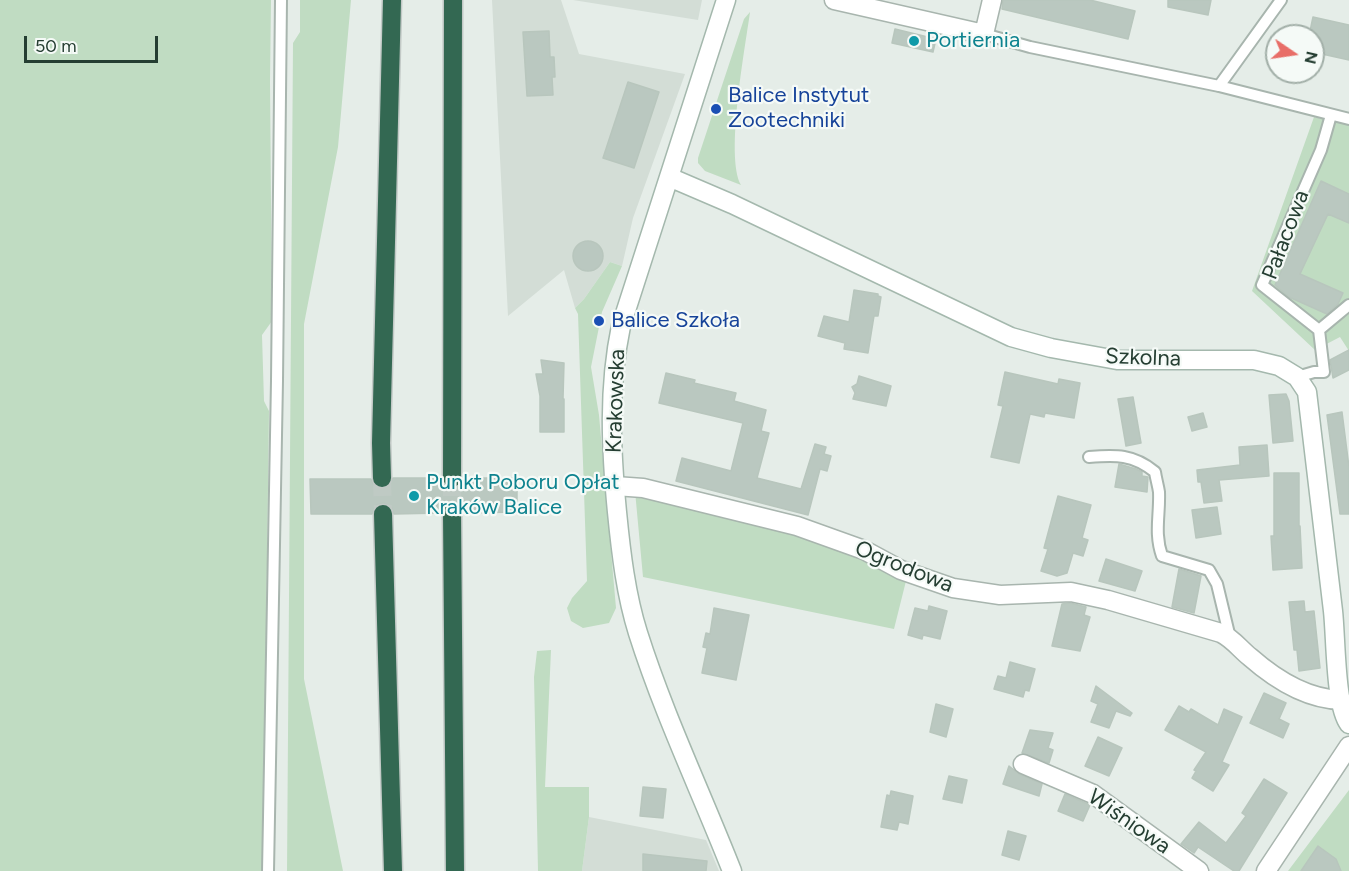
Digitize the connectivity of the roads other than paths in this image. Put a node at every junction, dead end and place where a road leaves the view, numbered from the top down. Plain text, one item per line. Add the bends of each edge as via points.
1 (281, 0) edge
2 (392, 0) edge
3 (453, 0) edge
4 (726, 0) edge
5 (834, 0) edge
6 (992, 0) edge
7 (1281, 0) edge
8 (893, 6) edge
9 (984, 34) junction
10 (1219, 86) junction
11 (1331, 115) junction
12 (1349, 118) edge
13 (669, 177) junction
14 (1349, 305) edge
15 (1319, 330) junction
16 (1297, 377) junction
17 (1089, 457) dead end
18 (382, 478) tunnel mouth
19 (452, 478) tunnel mouth
20 (615, 486) junction
21 (452, 513) tunnel mouth
22 (383, 514) tunnel mouth
23 (1230, 638) junction
24 (1341, 700) junction
25 (1349, 724) edge
26 (1349, 746) edge
27 (1023, 764) dead end
28 (268, 871) edge
29 (393, 871) edge
30 (455, 871) edge
31 (732, 871) edge
32 (1199, 871) edge
33 (1266, 871) edge

1 - 28 lane
2 - 18 highway
3 - 19 highway
4 - 13 street, Krakowska
5 - 8 street
6 - 9 street
7 - 10 lane
8 - 9 street
9 - 10 lane
10 - 11 lane
11 - 12 lane
11 - 15 lane, Pałacowa via 1321,150 1262,285
13 - 16 street, Szkolna via 1011,337 1117,360 1254,360 1278,366
13 - 20 street, Krakowska via 615,354
14 - 15 lane
15 - 16 lane via 1324,372
16 - 24 street via 1306,392
17 - 23 lane via 1115,455 1141,461 1155,472 1162,556 1209,570 1217,584
20 - 23 street, Ogrodowa via 643,488 797,526 953,588 1000,596 1071,592
20 - 31 street, Krakowska via 624,566 638,632 681,752
21 - 30 highway
22 - 29 highway
23 - 24 street, Ogrodowa via 1277,679 1322,698
24 - 25 street
26 - 33 street
27 - 32 street, Wiśniowa via 1093,794

